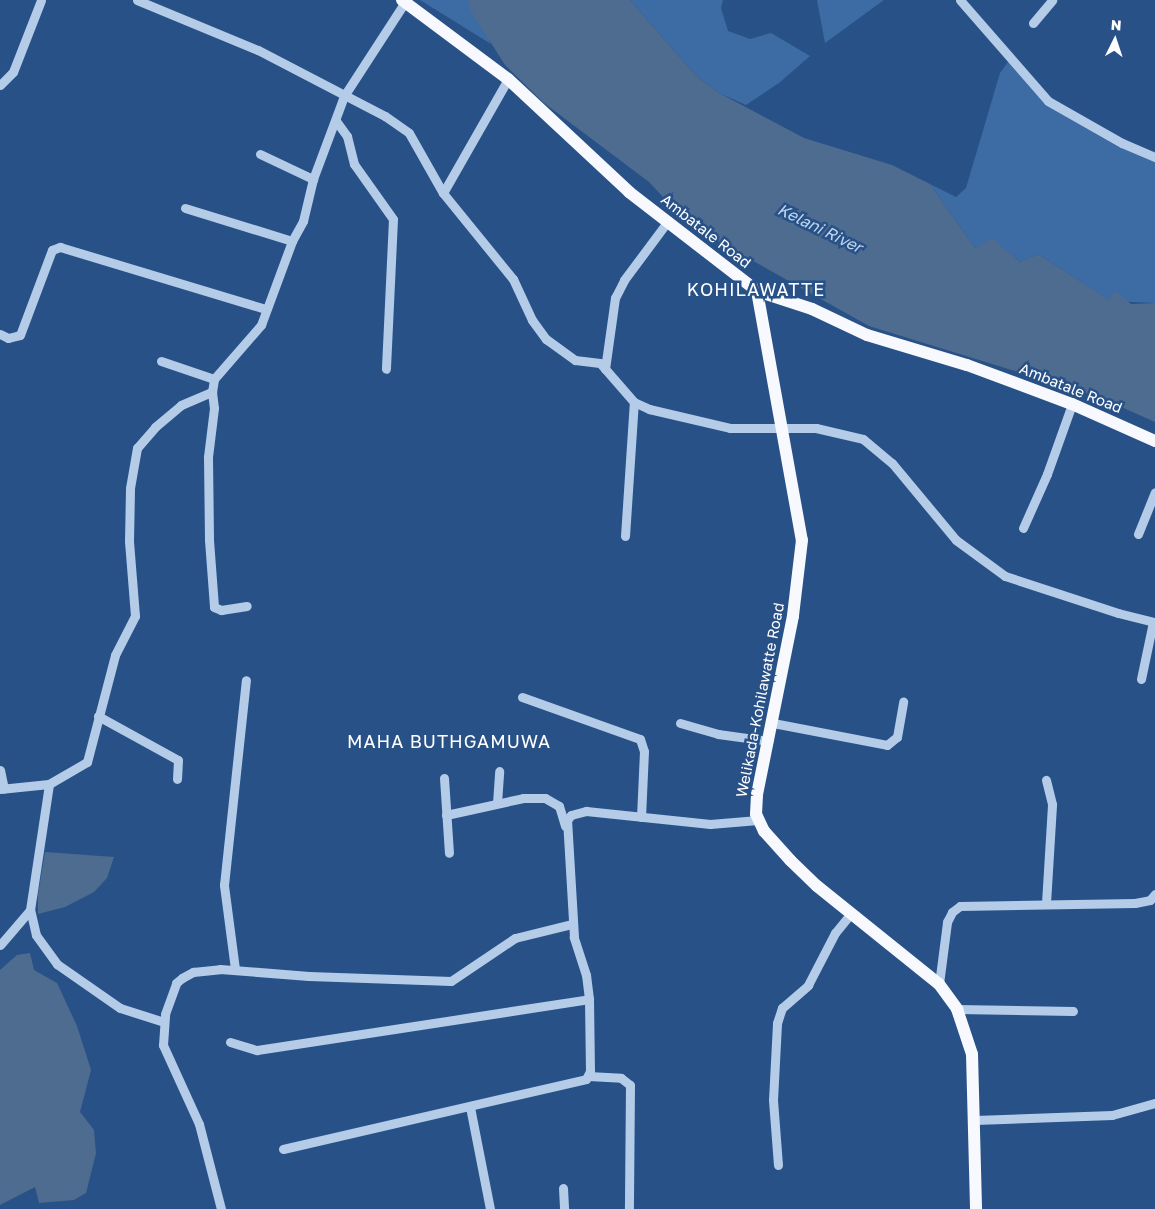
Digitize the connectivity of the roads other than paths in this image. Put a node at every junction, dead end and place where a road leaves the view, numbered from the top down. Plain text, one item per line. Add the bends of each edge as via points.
1 (41, 0) edge
2 (137, 0) edge
3 (960, 0) edge
4 (1052, 0) edge
5 (403, 1) edge
6 (1033, 23) dead end
7 (508, 79) junction
8 (0, 84) edge
9 (344, 96) junction
10 (336, 121) junction
11 (260, 154) dead end
12 (1155, 157) edge
13 (313, 179) junction
14 (443, 193) junction
15 (185, 208) dead end
16 (668, 221) junction
17 (292, 241) junction
18 (758, 292) junction
19 (266, 309) junction
20 (0, 334) edge
21 (161, 361) dead end
22 (606, 369) junction
23 (386, 370) dead end
24 (214, 379) junction
25 (212, 392) junction
26 (634, 402) junction
27 (1072, 404) junction
28 (781, 429) junction
29 (1155, 441) edge
30 (1155, 492) edge
31 (1023, 528) dead end
32 (1138, 534) dead end
33 (626, 536) dead end
34 (247, 606) dead end
35 (1154, 622) edge
36 (1141, 679) dead end
37 (246, 680) dead end
38 (522, 697) dead end
39 (903, 702) dead end
40 (98, 716) junction
41 (773, 722) junction
42 (680, 723) dead end
43 (769, 741) junction
44 (0, 770) edge
45 (499, 771) dead end
46 (444, 778) dead end
47 (177, 779) dead end
48 (1046, 780) dead end
49 (49, 784) junction
50 (2, 789) edge
51 (497, 803) junction
52 (446, 815) junction
53 (641, 817) junction
54 (758, 820) junction
55 (566, 829) junction
56 (449, 853) dead end
57 (1155, 894) edge
58 (1046, 903) junction
59 (30, 910) junction
60 (851, 914) junction
61 (572, 924) junction
62 (0, 944) edge
63 (235, 970) junction
64 (939, 984) junction
65 (589, 999) junction
66 (956, 1009) junction
67 (1073, 1011) dead end
68 (164, 1022) junction
69 (230, 1042) dead end
70 (588, 1076) junction
71 (1155, 1103) edge
72 (470, 1107) junction
73 (975, 1120) junction
74 (283, 1149) dead end
75 (778, 1165) dead end
76 (564, 1188) dead end
77 (221, 1209) edge
78 (490, 1209) edge
79 (564, 1209) edge
80 (629, 1209) edge
81 (976, 1209) edge

1 - 8 street via 13,72
2 - 9 street via 258,50
3 - 12 street via 1048,101 1122,143
4 - 6 street
5 - 7 main road, Ambatale Road
5 - 9 street
7 - 14 street
7 - 16 main road, Ambatale Road via 629,192
9 - 10 street
9 - 14 street via 385,116 409,133
10 - 13 street
10 - 23 street via 347,136 354,164 394,219
11 - 13 street
13 - 17 street via 303,221
14 - 22 street via 513,279 532,320 546,339 575,360 600,363
15 - 17 street
16 - 18 main road, Ambatale Road
16 - 22 street via 624,280 615,298
17 - 19 street
18 - 27 main road, Ambatale Road via 812,309 867,335 967,365
18 - 28 main road, Welikada-Kohilawatte Road
19 - 20 street via 60,247 52,250 20,335 8,338
19 - 24 street via 260,325
21 - 24 street
22 - 26 street
24 - 25 street
25 - 34 street via 214,408 208,457 214,607 221,610
25 - 40 street via 181,404 155,427 138,448 130,488 129,542 135,616 115,655
26 - 28 street via 713,425
26 - 33 street
27 - 29 main road, Ambatale Road
27 - 31 street
28 - 35 street via 816,428 863,439 892,463 956,540 1004,576 1118,614
28 - 41 main road, Welikada-Kohilawatte Road via 802,540 793,616
30 - 32 street
35 - 36 street
37 - 63 street via 224,884
38 - 53 street via 640,739 644,752
39 - 41 street via 897,737 887,745
40 - 47 street via 178,760
40 - 49 street via 87,762
41 - 43 main road, Welikada-Kohilawatte Road
42 - 43 street via 718,734
43 - 54 main road, Welikada-Kohilawatte Road via 755,803
44 - 50 street
45 - 51 street
46 - 52 street
48 - 58 street via 1052,804
49 - 50 street
49 - 59 street
51 - 52 street
51 - 55 street via 545,798 559,806
52 - 56 street
53 - 54 street via 729,825
53 - 55 street via 586,811 571,815
54 - 60 main road, Welikada-Kohilawatte Road via 790,860
55 - 61 street
57 - 58 street via 1144,902
58 - 64 street via 969,904 952,912 947,922
59 - 62 street
59 - 68 street via 36,935 57,964 120,1008
60 - 64 main road, Welikada-Kohilawatte Road
60 - 75 street via 835,933 808,985 782,1008 776,1023 773,1100
61 - 63 street via 515,938 451,982
61 - 65 street
63 - 68 street via 194,972 182,978 176,983
64 - 66 main road, Welikada-Kohilawatte Road
65 - 69 street via 257,1050
65 - 70 street
66 - 67 street
66 - 73 main road, Welikada-Kohilawatte Road via 972,1054
68 - 77 street via 163,1045 199,1124
70 - 72 street via 579,1083
70 - 80 street via 622,1078 630,1084
71 - 73 street via 1112,1115
72 - 74 street
72 - 78 street
73 - 81 main road, Welikada-Kohilawatte Road
76 - 79 street

